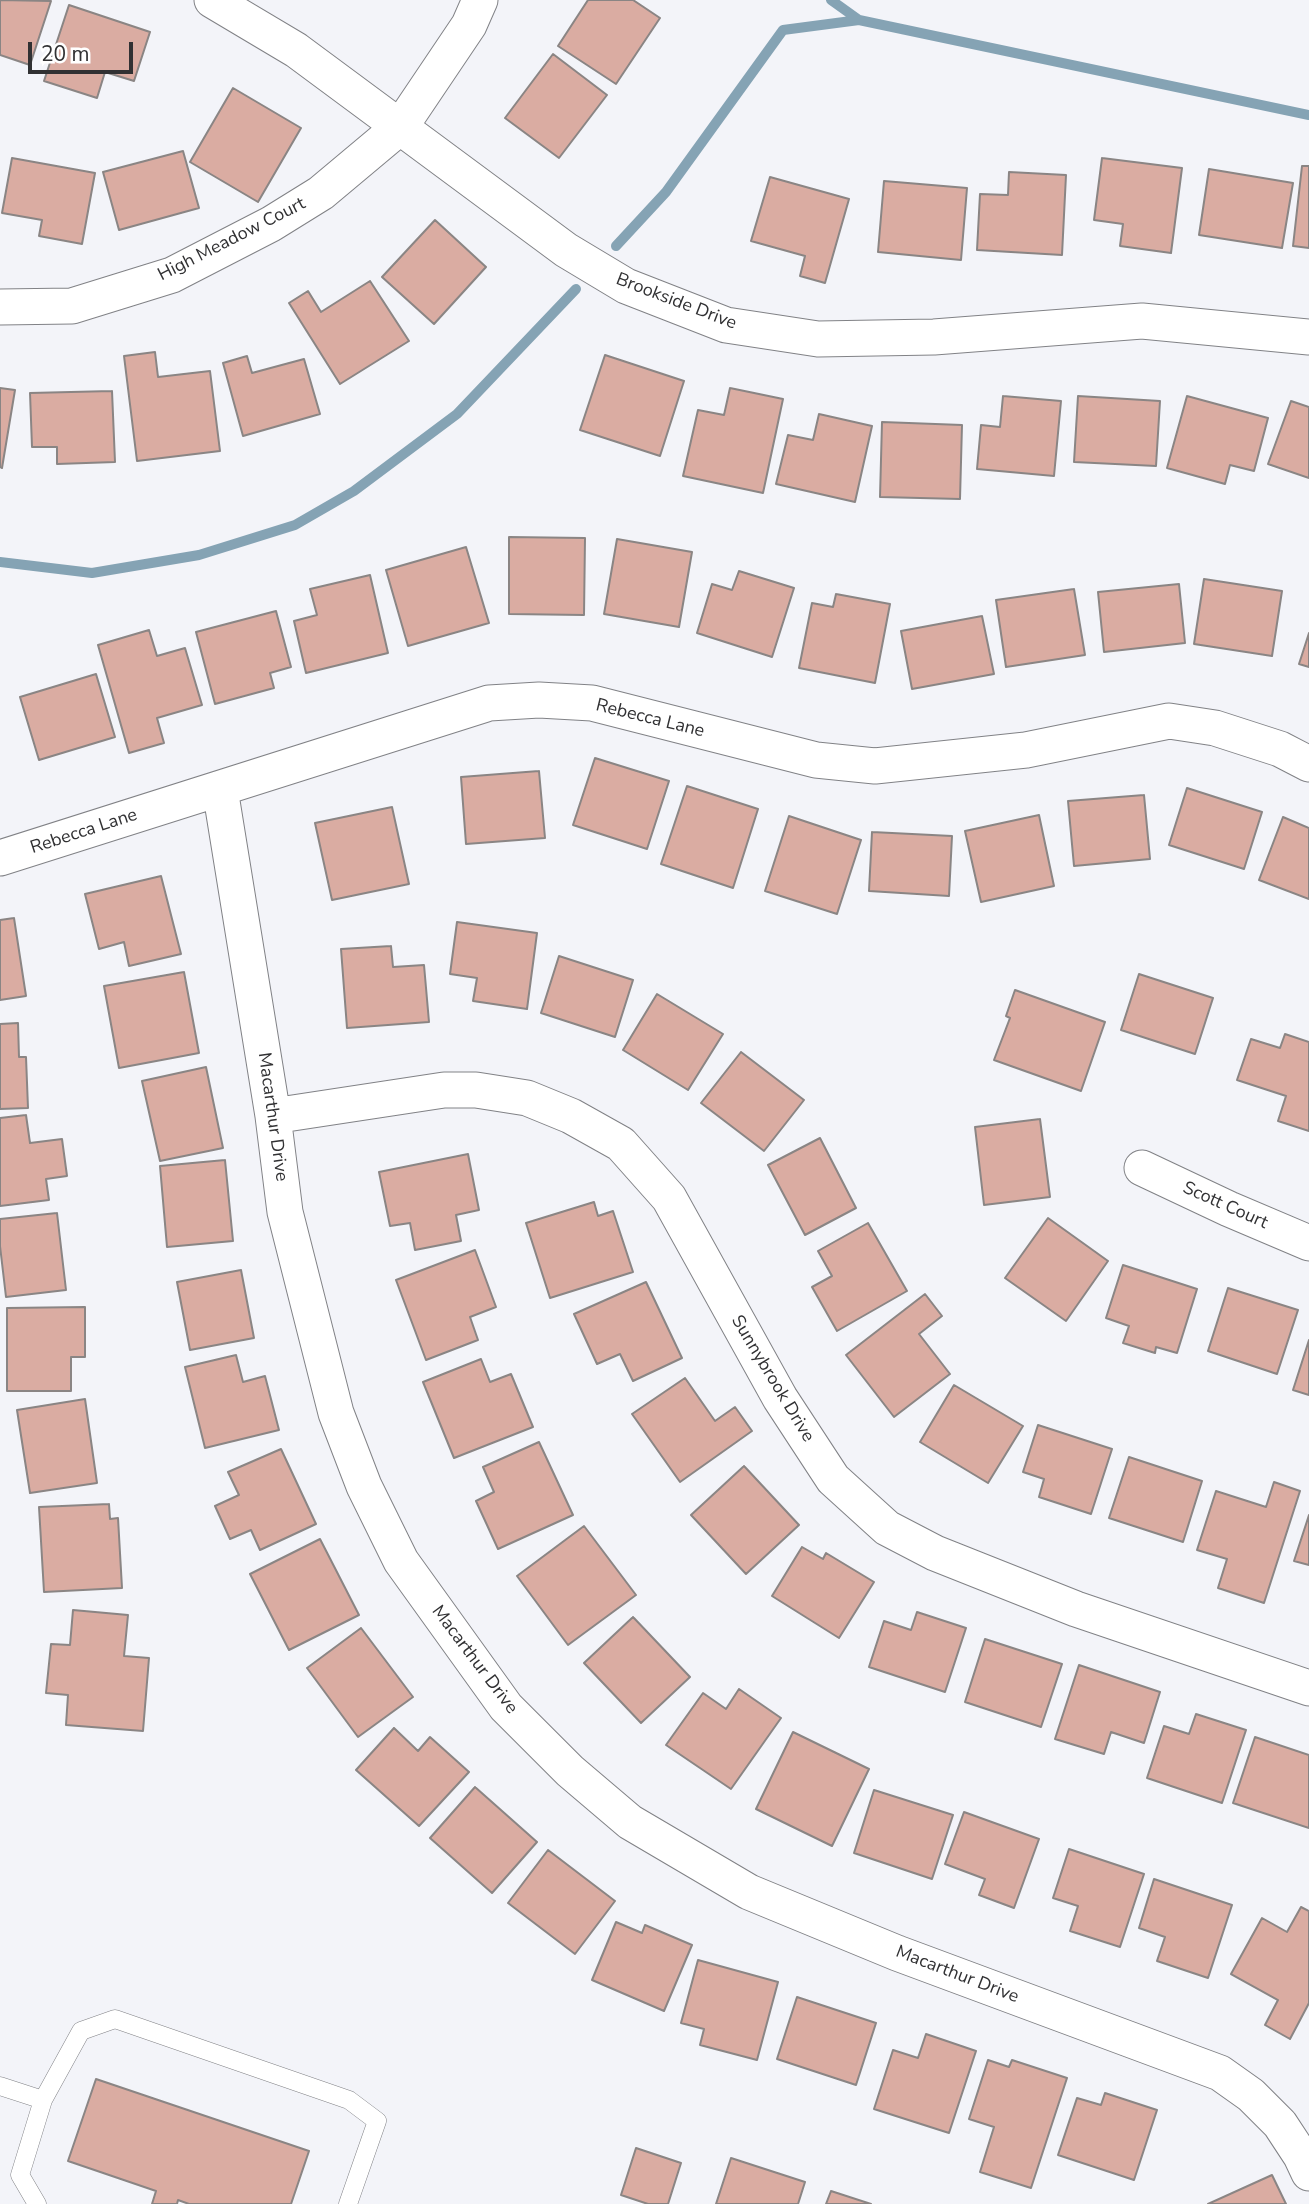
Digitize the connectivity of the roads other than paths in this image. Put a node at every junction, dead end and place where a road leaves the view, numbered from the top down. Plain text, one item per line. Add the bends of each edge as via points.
1 (212, 0) edge
2 (480, 0) edge
3 (401, 127) junction
4 (0, 307) edge
5 (1309, 337) edge
6 (1309, 764) edge
7 (220, 789) junction
8 (0, 858) edge
9 (273, 1116) junction
10 (1142, 1168) dead end
11 (1309, 1243) edge
12 (1309, 1688) edge
13 (0, 2086) edge
14 (43, 2100) junction
15 (1309, 2173) edge
16 (37, 2204) edge
17 (348, 2204) edge

1 - 3 street, Brookside Drive via 296,50
2 - 3 street, High Meadow Court via 469,25
3 - 4 street, High Meadow Court via 321,193 172,275 72,306
3 - 5 street, Brookside Drive via 566,250 626,286 726,325 818,339 934,337 1142,321
6 - 7 street, Rebecca Lane via 1280,749 1215,728 1169,721 1026,750 875,766 816,760 592,703 539,700 489,703
7 - 8 street, Rebecca Lane
7 - 9 street, Macarthur Drive
9 - 12 street, Sunnybrook Drive via 444,1090 476,1090 527,1098 621,1144 669,1198 780,1398 833,1479 887,1528 935,1553 1076,1609
9 - 15 street, Macarthur Drive via 288,1225 335,1413 401,1562 506,1707 630,1822 749,1892 897,1953 1220,2073 1280,2124
10 - 11 street, Scott Court
13 - 14 lane
14 - 16 lane via 20,2175
14 - 17 lane via 81,2031 115,2019 349,2100 377,2121

